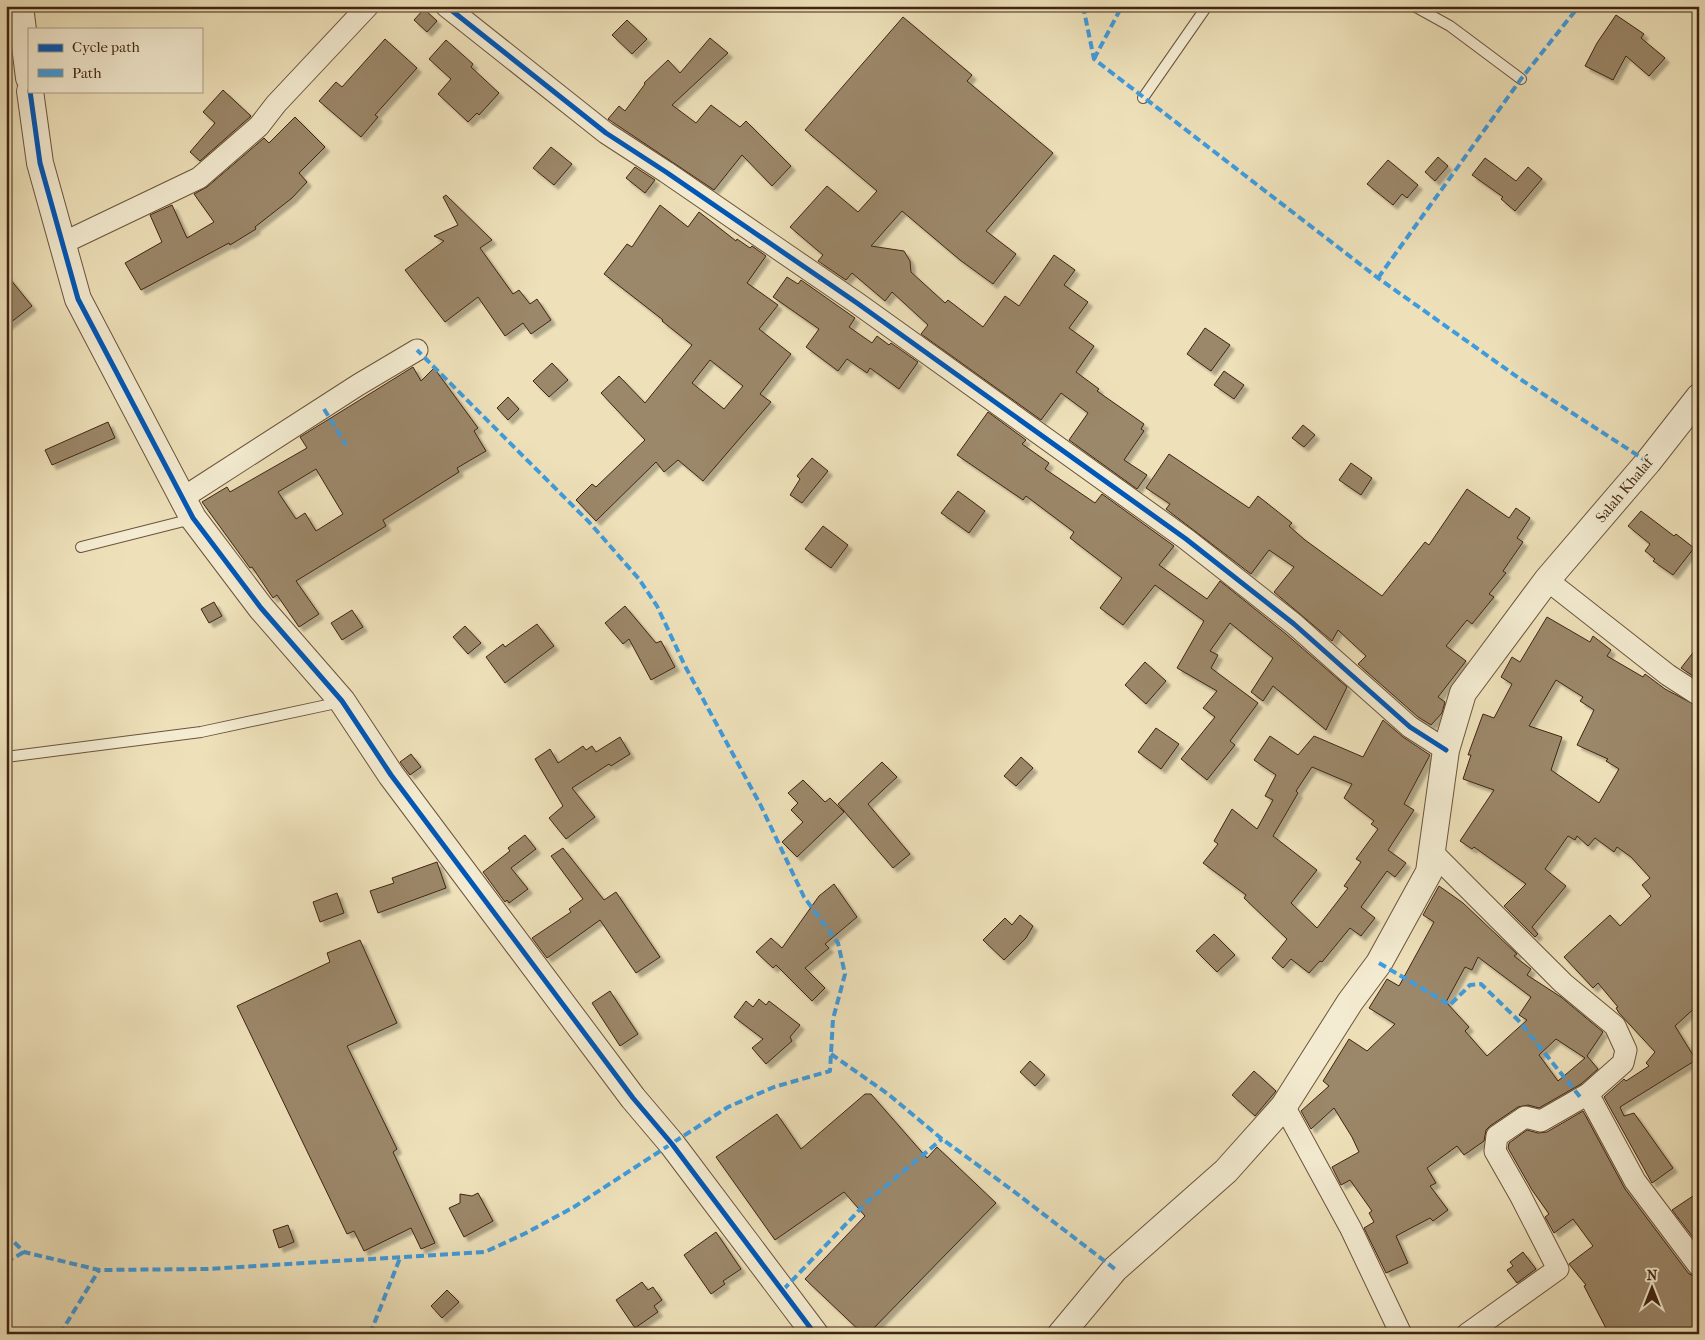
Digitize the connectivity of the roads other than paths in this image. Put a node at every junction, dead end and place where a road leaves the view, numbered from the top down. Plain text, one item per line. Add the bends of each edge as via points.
1 (20, 6) edge
2 (368, 6) edge
3 (446, 6) edge
4 (1207, 6) edge
5 (1414, 6) edge
6 (28, 70) edge
7 (1521, 79) dead end
8 (30, 92) edge
9 (1143, 98) dead end
10 (62, 243) junction
11 (417, 350) dead end
12 (1699, 397) edge
13 (187, 508) junction
14 (81, 547) dead end
15 (1547, 580) junction
16 (1699, 695) edge
17 (342, 701) junction
18 (1446, 750) junction
19 (6, 758) edge
20 (1432, 852) junction
21 (1588, 1094) junction
22 (1284, 1106) junction
23 (1699, 1266) edge
24 (815, 1334) edge
25 (1061, 1334) edge
26 (1401, 1334) edge
27 (1466, 1334) edge

1 - 6 street
2 - 10 street via 259,126 199,178
3 - 18 street via 606,133 857,303 1186,539 1294,624 1410,727
4 - 9 lane
5 - 7 lane via 1450,26
8 - 10 street via 40,163
10 - 13 street via 78,299
11 - 13 street
12 - 15 street, Salah Khalaf
13 - 14 lane
13 - 17 street via 261,608
15 - 16 street via 1668,675
15 - 18 street, Salah Khalaf via 1463,693
17 - 19 lane via 201,732
17 - 24 street via 391,775
18 - 20 street, Salah Khalaf
20 - 21 street via 1564,983 1615,1026 1626,1050 1623,1063
20 - 22 street, Salah Khalaf via 1428,872 1379,963 1350,1002
21 - 23 street via 1636,1181
21 - 27 street via 1541,1121 1525,1117 1497,1136 1495,1151 1558,1269
22 - 25 street, Salah Khalaf via 1226,1171 1115,1270
22 - 26 street via 1351,1229

